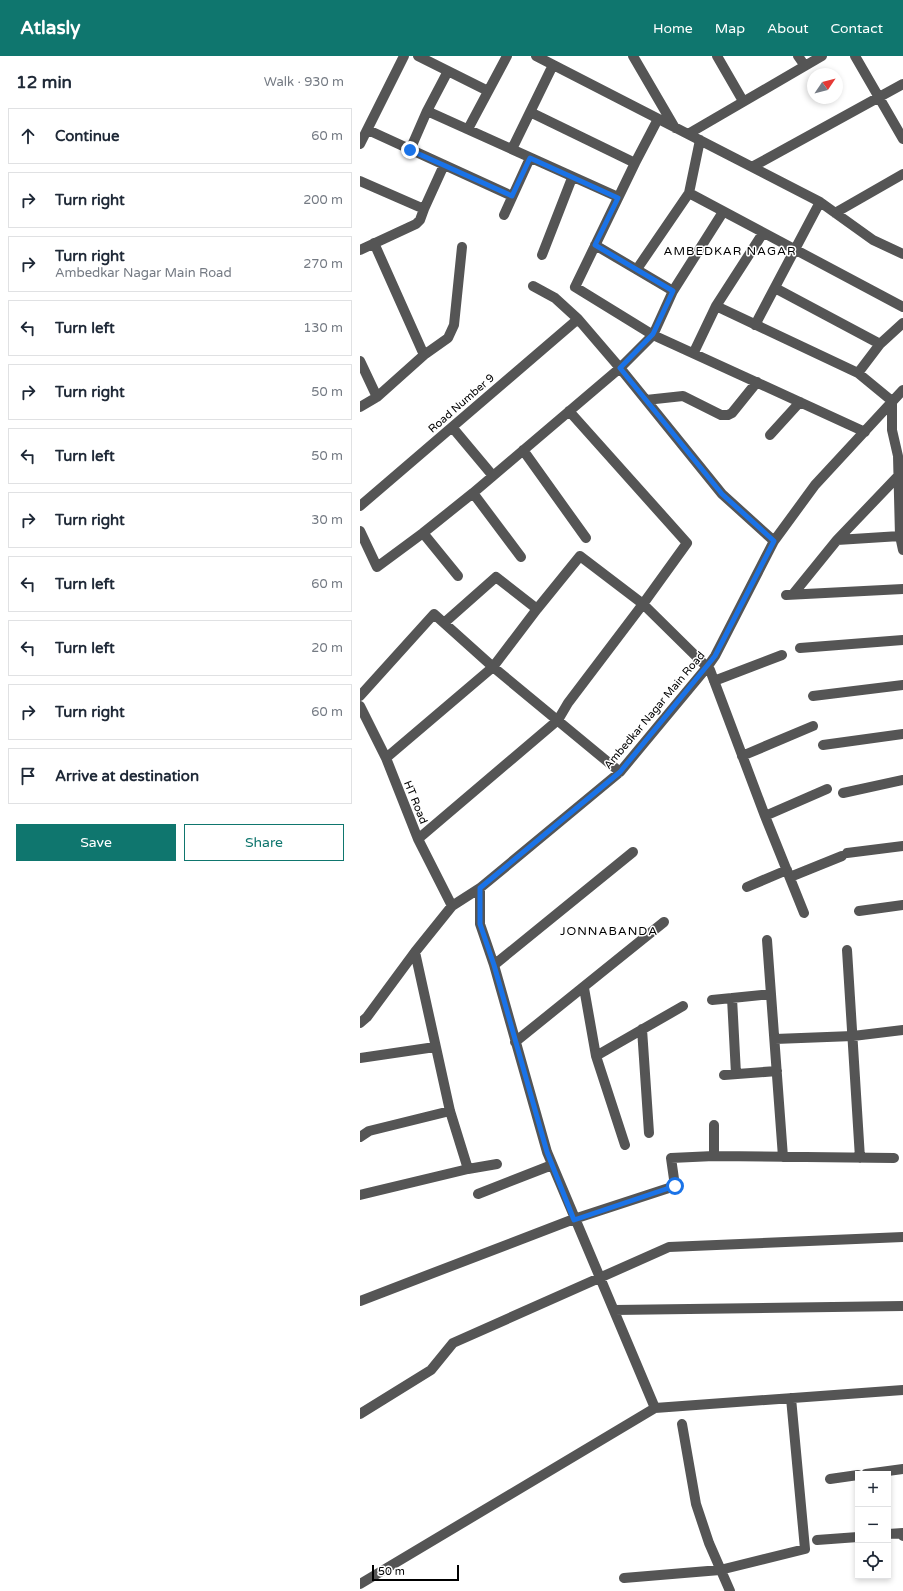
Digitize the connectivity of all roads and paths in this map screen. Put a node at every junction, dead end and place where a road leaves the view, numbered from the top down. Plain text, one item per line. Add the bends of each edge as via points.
1 (404, 56) edge
2 (418, 56) edge
3 (507, 56) edge
4 (536, 56) edge
5 (633, 56) edge
6 (717, 56) edge
7 (798, 56) edge
8 (822, 56) edge
9 (855, 56) edge
10 (553, 65) junction
11 (805, 66) junction
12 (448, 71) junction
13 (903, 84) edge
14 (488, 91) junction
15 (879, 97) junction
16 (743, 101) junction
17 (427, 111) junction
18 (530, 112) junction
19 (658, 119) junction
20 (675, 128) junction
21 (468, 129) junction
22 (368, 130) junction
23 (688, 134) junction
24 (903, 139) edge
25 (700, 140) junction
26 (360, 144) edge
27 (512, 149) junction
28 (410, 150) junction
29 (530, 158) junction
30 (635, 163) junction
31 (444, 165) junction
32 (752, 167) junction
33 (903, 174) edge
34 (572, 178) junction
35 (360, 181) edge
36 (688, 193) junction
37 (512, 196) junction
38 (618, 198) junction
39 (820, 202) junction
40 (424, 209) junction
41 (723, 212) junction
42 (835, 213) junction
43 (504, 215) dead end
44 (763, 233) junction
45 (374, 243) junction
46 (595, 245) junction
47 (462, 247) dead end
48 (360, 250) edge
49 (795, 250) junction
50 (903, 254) edge
51 (542, 255) dead end
52 (637, 269) junction
53 (533, 286) dead end
54 (775, 288) junction
55 (673, 291) junction
56 (716, 306) junction
57 (903, 307) edge
58 (578, 319) junction
59 (903, 323) edge
60 (755, 325) junction
61 (653, 334) junction
62 (880, 344) junction
63 (694, 352) junction
64 (424, 355) junction
65 (360, 361) edge
66 (620, 368) junction
67 (858, 373) junction
68 (757, 382) junction
69 (903, 390) edge
70 (377, 397) junction
71 (646, 400) junction
72 (892, 401) junction
73 (800, 402) junction
74 (360, 407) edge
75 (569, 411) junction
76 (452, 427) junction
77 (865, 432) junction
78 (770, 435) dead end
79 (523, 450) junction
80 (901, 473) edge
81 (493, 476) junction
82 (473, 493) junction
83 (360, 506) edge
84 (360, 531) edge
85 (423, 533) junction
86 (900, 536) junction
87 (586, 538) dead end
88 (837, 540) junction
89 (774, 541) junction
90 (903, 550) edge
91 (521, 557) dead end
92 (458, 576) dead end
93 (903, 588) edge
94 (643, 604) junction
95 (537, 609) junction
96 (444, 623) junction
97 (903, 640) edge
98 (800, 648) dead end
99 (782, 655) dead end
100 (708, 666) junction
101 (493, 667) junction
102 (714, 681) junction
103 (903, 685) edge
104 (360, 696) edge
105 (813, 696) dead end
106 (360, 706) edge
107 (558, 720) junction
108 (813, 726) dead end
109 (903, 734) edge
110 (823, 745) dead end
111 (742, 756) junction
112 (386, 758) junction
113 (620, 772) junction
114 (903, 780) edge
115 (827, 789) dead end
116 (843, 793) dead end
117 (765, 816) junction
118 (418, 839) junction
119 (903, 846) edge
120 (633, 852) dead end
121 (788, 874) junction
122 (747, 887) dead end
123 (480, 888) junction
124 (903, 905) edge
125 (452, 906) junction
126 (859, 911) dead end
127 (804, 913) dead end
128 (664, 922) dead end
129 (767, 940) dead end
130 (847, 950) dead end
131 (415, 952) junction
132 (494, 965) junction
133 (584, 988) junction
134 (771, 994) junction
135 (732, 998) junction
136 (712, 1000) dead end
137 (683, 1006) dead end
138 (360, 1023) edge
139 (642, 1029) junction
140 (903, 1030) edge
141 (853, 1036) junction
142 (775, 1039) junction
143 (515, 1042) junction
144 (435, 1046) junction
145 (596, 1056) junction
146 (360, 1058) edge
147 (777, 1071) junction
148 (736, 1074) junction
149 (724, 1075) dead end
150 (450, 1111) junction
151 (714, 1125) dead end
152 (649, 1133) dead end
153 (360, 1137) edge
154 (625, 1145) dead end
155 (714, 1156) junction
156 (783, 1157) junction
157 (860, 1158) junction
158 (894, 1158) dead end
159 (498, 1164) dead end
160 (552, 1165) junction
161 (468, 1169) junction
162 (478, 1194) dead end
163 (360, 1195) edge
164 (574, 1220) junction
165 (903, 1237) edge
166 (599, 1277) junction
167 (360, 1302) edge
168 (903, 1306) edge
169 (614, 1310) junction
170 (903, 1390) edge
171 (791, 1398) junction
172 (655, 1408) junction
173 (360, 1414) edge
174 (682, 1424) dead end
175 (903, 1469) edge
176 (888, 1471) edge
177 (855, 1475) edge
178 (830, 1479) dead end
179 (891, 1534) edge
180 (903, 1534) edge
181 (855, 1537) edge
182 (817, 1540) dead end
183 (720, 1570) junction
184 (624, 1578) dead end
185 (360, 1584) edge
186 (730, 1591) edge

1 - 22 street
2 - 12 street
3 - 14 street
4 - 10 street
5 - 20 street
6 - 16 street
7 - 11 street
8 - 11 street
9 - 15 street
10 - 18 street
10 - 19 street
11 - 16 street
12 - 14 street
12 - 17 street
13 - 15 street
14 - 21 street
15 - 24 street
15 - 32 street
16 - 23 street
17 - 21 street
17 - 28 street
18 - 27 street
18 - 30 street
19 - 20 street
19 - 30 street
20 - 23 street
21 - 27 street
22 - 26 street
22 - 28 street
23 - 25 street
25 - 32 street
25 - 36 street
27 - 29 street
28 - 31 street
29 - 34 street
29 - 37 street
30 - 38 street
31 - 37 street
31 - 40 street
32 - 39 street
33 - 42 street
34 - 38 street
34 - 51 street
35 - 40 street
36 - 41 street
36 - 52 street
37 - 43 street
38 - 46 street
39 - 42 street
39 - 49 street
40 - 45 street via 416,224
41 - 44 street
41 - 55 street
42 - 50 street via 873,240
44 - 49 street
44 - 56 street
45 - 48 street
45 - 64 street
46 - 52 street
46 - 61 street via 575,287
47 - 64 street via 454,325 448,338
49 - 54 street
49 - 57 street
52 - 55 street
53 - 58 street via 555,298
54 - 60 street
54 - 62 street
55 - 61 street
56 - 60 street
56 - 63 street
58 - 66 street
58 - 76 street, Road Number 9
59 - 62 street
60 - 67 street
61 - 63 street
61 - 66 street
62 - 67 street
63 - 68 street
64 - 70 street
65 - 70 street
66 - 71 street
66 - 75 street
67 - 72 street
68 - 71 street via 732,414 728,415 721,415 682,396
68 - 73 street
69 - 72 street, Ambedkar Nagar Main Road
70 - 74 street
71 - 89 street via 722,494
72 - 77 street, Ambedkar Nagar Main Road
72 - 80 street via 892,430
73 - 77 street
73 - 78 street
75 - 79 street
75 - 94 street via 687,543
76 - 81 street
76 - 83 street, Road Number 9
77 - 89 street, Ambedkar Nagar Main Road via 815,485
79 - 81 street
79 - 87 street
80 - 86 street
80 - 88 street
81 - 82 street
82 - 85 street
82 - 91 street
84 - 85 street via 377,567
85 - 92 street
86 - 88 street
86 - 90 street
88 - 93 street via 790,594
89 - 100 street, Ambedkar Nagar Main Road
94 - 95 street via 580,556
94 - 100 street
94 - 107 street
95 - 96 street via 496,577
95 - 101 street
96 - 101 street
96 - 104 street via 434,614
97 - 98 street
99 - 102 street
100 - 102 street
100 - 113 street, Ambedkar Nagar Main Road
101 - 107 street
101 - 112 street
102 - 111 street
103 - 105 street
106 - 112 street, HT Road
107 - 113 street
107 - 118 street
108 - 111 street
109 - 110 street
111 - 117 street
112 - 118 street, HT Road
113 - 123 street, Ambedkar Nagar Main Road
114 - 116 street
115 - 117 street
117 - 121 street
118 - 125 street, HT Road
119 - 121 street via 844,854
120 - 132 street
121 - 122 street
121 - 127 street
123 - 125 street, Ambedkar Nagar Main Road
123 - 132 street via 480,924
124 - 126 street
125 - 131 street, Ambedkar Nagar Main Road
128 - 133 street
129 - 134 street
130 - 141 street
131 - 138 street, Ambedkar Nagar Main Road
131 - 144 street
132 - 143 street
133 - 143 street
133 - 145 street
134 - 135 street
134 - 142 street
135 - 136 street
135 - 148 street
137 - 139 street
139 - 145 street
139 - 152 street
140 - 141 street
141 - 142 street
141 - 157 street
142 - 147 street
143 - 160 street
144 - 146 street
144 - 150 street
145 - 154 street
147 - 148 street
147 - 156 street
148 - 149 street
150 - 153 street via 369,1131
150 - 161 street
151 - 155 street
155 - 156 street
155 - 164 street via 671,1158 675,1186
156 - 157 street
157 - 158 street
159 - 161 street
160 - 162 street
160 - 164 street
161 - 163 street
164 - 166 street
164 - 167 street
165 - 166 street via 669,1247
166 - 169 street
166 - 173 street via 453,1344 431,1370
168 - 169 street
169 - 172 street
170 - 171 street
171 - 172 street
171 - 183 street via 805,1549
172 - 185 street
174 - 183 street via 696,1504
175 - 176 street
177 - 178 street
179 - 180 street
181 - 182 street
183 - 184 street
183 - 186 street

